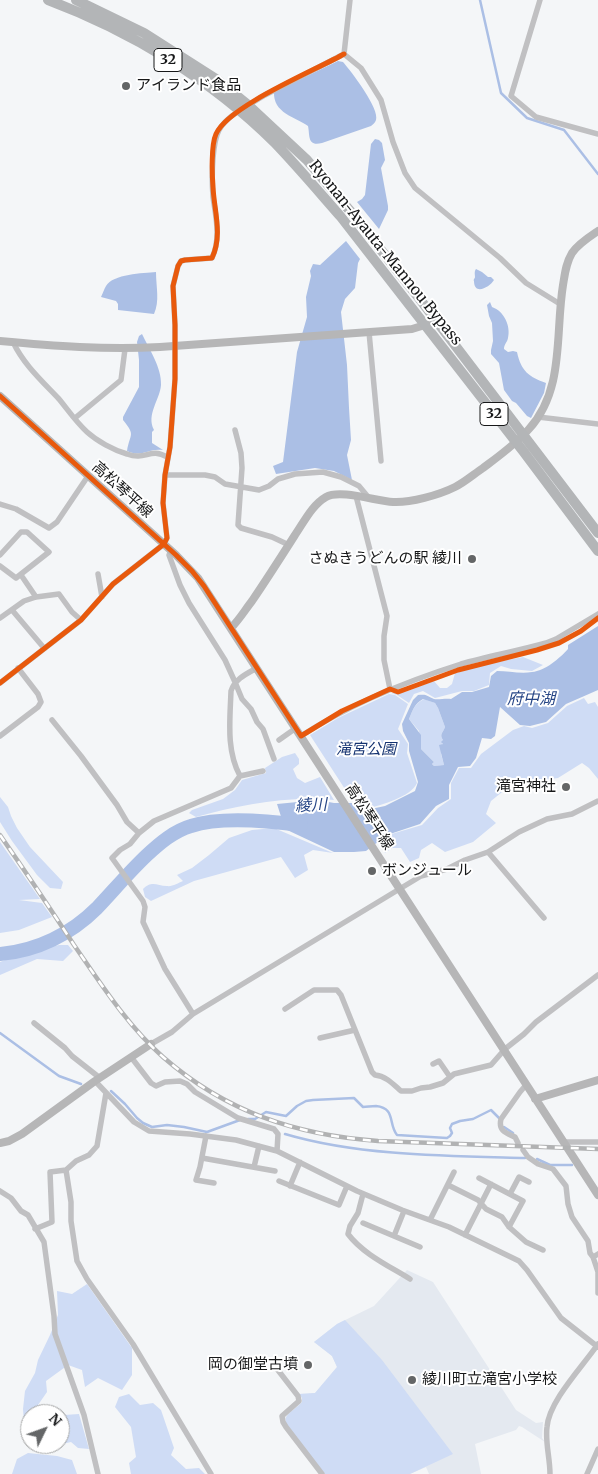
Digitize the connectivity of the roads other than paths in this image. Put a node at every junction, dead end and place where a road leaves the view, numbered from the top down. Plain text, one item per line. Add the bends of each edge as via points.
1 (48, 0) edge
2 (76, 0) edge
3 (350, 0) edge
4 (540, 0) edge
5 (344, 54) junction
6 (244, 108) junction
7 (598, 134) edge
8 (598, 231) edge
9 (560, 304) junction
10 (434, 319) junction
11 (425, 326) junction
12 (369, 332) junction
13 (0, 341) edge
14 (13, 342) junction
15 (176, 346) junction
16 (128, 349) junction
17 (0, 396) edge
18 (538, 417) junction
19 (75, 418) junction
20 (598, 424) edge
21 (235, 430) dead end
22 (520, 438) junction
23 (167, 457) junction
24 (381, 462) dead end
25 (165, 475) junction
26 (88, 476) junction
27 (240, 487) junction
28 (356, 496) junction
29 (369, 498) junction
30 (0, 504) edge
31 (598, 533) edge
32 (164, 544) junction
33 (289, 545) junction
34 (170, 550) junction
35 (598, 551) edge
36 (0, 555) edge
37 (0, 566) edge
38 (98, 574) dead end
39 (22, 575) junction
40 (36, 597) junction
41 (102, 597) junction
42 (12, 610) junction
43 (598, 614) edge
44 (0, 618) edge
45 (81, 620) junction
46 (231, 628) junction
47 (44, 648) junction
48 (18, 668) junction
49 (257, 668) junction
50 (0, 673) edge
51 (2, 681) edge
52 (236, 682) junction
53 (390, 689) junction
54 (52, 720) dead end
55 (296, 728) junction
56 (0, 736) edge
57 (301, 736) junction
58 (279, 740) dead end
59 (274, 760) dead end
60 (263, 771) dead end
61 (240, 776) junction
62 (598, 801) edge
63 (139, 833) junction
64 (488, 852) junction
65 (400, 890) junction
66 (544, 918) dead end
67 (598, 975) edge
68 (286, 1009) dead end
69 (193, 1014) junction
70 (34, 1023) dead end
71 (355, 1030) junction
72 (320, 1038) dead end
73 (151, 1044) joint
74 (504, 1051) junction
75 (131, 1057) junction
76 (433, 1064) dead end
77 (450, 1077) junction
78 (98, 1079) junction
79 (598, 1080) edge
80 (526, 1085) junction
81 (106, 1093) junction
82 (535, 1099) junction
83 (206, 1136) junction
84 (563, 1142) junction
85 (598, 1142) edge
86 (0, 1143) edge
87 (518, 1143) dead end
88 (259, 1146) junction
89 (523, 1150) dead end
90 (277, 1151) junction
91 (202, 1158) junction
92 (300, 1162) junction
93 (254, 1167) junction
94 (66, 1170) junction
95 (275, 1171) dead end
96 (454, 1172) dead end
97 (479, 1178) dead end
98 (279, 1181) dead end
99 (529, 1182) dead end
100 (214, 1184) dead end
101 (492, 1184) junction
102 (448, 1185) junction
103 (290, 1186) junction
104 (347, 1186) junction
105 (0, 1191) edge
106 (363, 1194) junction
107 (510, 1194) junction
108 (598, 1196) edge
109 (482, 1204) junction
110 (404, 1211) junction
111 (430, 1220) junction
112 (363, 1223) dead end
113 (509, 1227) junction
114 (35, 1229) junction
115 (465, 1235) junction
116 (394, 1236) junction
117 (420, 1247) dead end
118 (543, 1250) dead end
119 (596, 1255) edge
120 (410, 1279) dead end
121 (598, 1293) edge
122 (597, 1345) edge
123 (274, 1365) dead end
124 (598, 1449) edge
125 (98, 1474) edge
126 (211, 1474) edge
127 (322, 1474) edge
128 (550, 1474) edge
129 (588, 1474) edge

1 - 6 highway, Ryonan-Ayauta-Mannou Bypass / 32 via 87,15 144,45
2 - 6 highway, Ryonan-Ayauta-Mannou Bypass / 32 via 163,44 216,79
3 - 5 street
4 - 7 street via 511,96 536,117
5 - 6 street
5 - 9 street via 361,68 381,100 393,142 405,173 415,188 526,282
6 - 10 highway, Ryonan-Ayauta-Mannou Bypass / 32 via 307,160
6 - 11 highway, Ryonan-Ayauta-Mannou Bypass / 32 via 347,225
6 - 15 street via 221,127 214,142 212,178 216,249 212,258 185,260 178,266 173,286
8 - 9 street via 573,250 566,264
9 - 18 street via 555,376
10 - 11 street
10 - 22 highway, Ryonan-Ayauta-Mannou Bypass / 32
11 - 12 street
11 - 22 highway, Ryonan-Ayauta-Mannou Bypass / 32
12 - 15 street
12 - 24 street
13 - 14 street
14 - 16 street
14 - 19 street via 28,367
15 - 16 street
15 - 23 street
16 - 19 street via 121,380
17 - 26 street, 高松琴平線
18 - 20 street
18 - 22 street
19 - 23 street via 96,439 126,454 144,457 160,452
21 - 27 street via 241,452
22 - 29 street via 453,488 401,502
22 - 31 highway, Ryonan-Ayauta-Mannou Bypass / 32
22 - 35 highway, Ryonan-Ayauta-Mannou Bypass / 32
23 - 25 street
25 - 27 street via 205,475
25 - 32 street
26 - 30 street via 57,522 49,528 16,509
26 - 32 street, 高松琴平線
27 - 29 street via 259,490 295,474 322,472 359,486
27 - 33 street via 238,525
28 - 29 street
28 - 33 street via 333,494 324,498
28 - 53 street via 387,616 384,660
32 - 34 street, 高松琴平線
32 - 41 street
33 - 46 street
34 - 46 street, 高松琴平線 via 198,578
34 - 52 street via 180,585
36 - 39 street via 21,532 35,538 49,552
37 - 39 street via 16,578
38 - 41 street
39 - 40 street
40 - 42 street
40 - 45 street via 59,594
41 - 45 street
42 - 44 street
42 - 47 street
43 - 53 street via 546,643 459,665
45 - 47 street
46 - 49 street, 高松琴平線
47 - 48 street
48 - 51 street
48 - 56 street via 41,702
49 - 52 street
49 - 55 street, 高松琴平線
50 - 51 street
52 - 59 street via 242,699 263,729
52 - 61 street via 231,691 230,728 235,767
53 - 57 street via 342,711
54 - 63 street via 127,822
55 - 57 street, 高松琴平線
55 - 58 street
57 - 65 street, 高松琴平線
60 - 61 street
61 - 63 street via 231,788 154,821
62 - 64 street via 572,814 547,819
63 - 69 street via 112,858 143,901 143,922 164,969
64 - 65 street via 421,876
64 - 66 street
65 - 69 street
65 - 74 street, 高松琴平線
67 - 74 street
68 - 71 street via 314,990 337,990 342,995
69 - 73 street
70 - 78 street
71 - 72 street
71 - 77 street via 374,1075 391,1082 401,1091 430,1087
73 - 75 street
74 - 77 street via 491,1065
74 - 80 street, 高松琴平線
75 - 78 street
75 - 90 street via 150,1083 156,1086 180,1081 241,1119 274,1129 278,1134
76 - 77 street via 439,1061
78 - 81 street
78 - 86 street via 22,1134
79 - 82 street
80 - 82 street, 高松琴平線
80 - 87 street via 500,1124 504,1133 515,1137
81 - 83 street via 134,1122 149,1131
81 - 94 street via 98,1146
82 - 84 street, 高松琴平線
83 - 88 street
83 - 91 street
84 - 85 street
84 - 108 street, 高松琴平線
88 - 90 street
88 - 93 street
89 - 119 street via 538,1164 553,1169 566,1186 572,1217 588,1241 590,1253
90 - 92 street
91 - 93 street
91 - 100 street via 196,1180
92 - 103 street
92 - 104 street
93 - 95 street
94 - 114 street via 50,1172 52,1222
94 - 126 street via 77,1262 133,1344
96 - 102 street
97 - 101 street
98 - 103 street
99 - 107 street via 519,1177
101 - 107 street
101 - 109 street
102 - 109 street
102 - 111 street
103 - 104 street via 339,1205
104 - 106 street
105 - 114 street via 28,1215
106 - 110 street
106 - 120 street via 348,1234 378,1260
107 - 113 street via 523,1201
109 - 113 street via 502,1217
109 - 115 street
110 - 111 street
110 - 116 street
111 - 115 street
112 - 116 street
113 - 118 street via 526,1242
114 - 125 street via 44,1242 55,1334 84,1415
115 - 122 street via 519,1261 561,1318
116 - 117 street
119 - 121 street
122 - 128 street via 550,1416 546,1433
123 - 127 street via 299,1401 282,1416 283,1422
124 - 129 street

